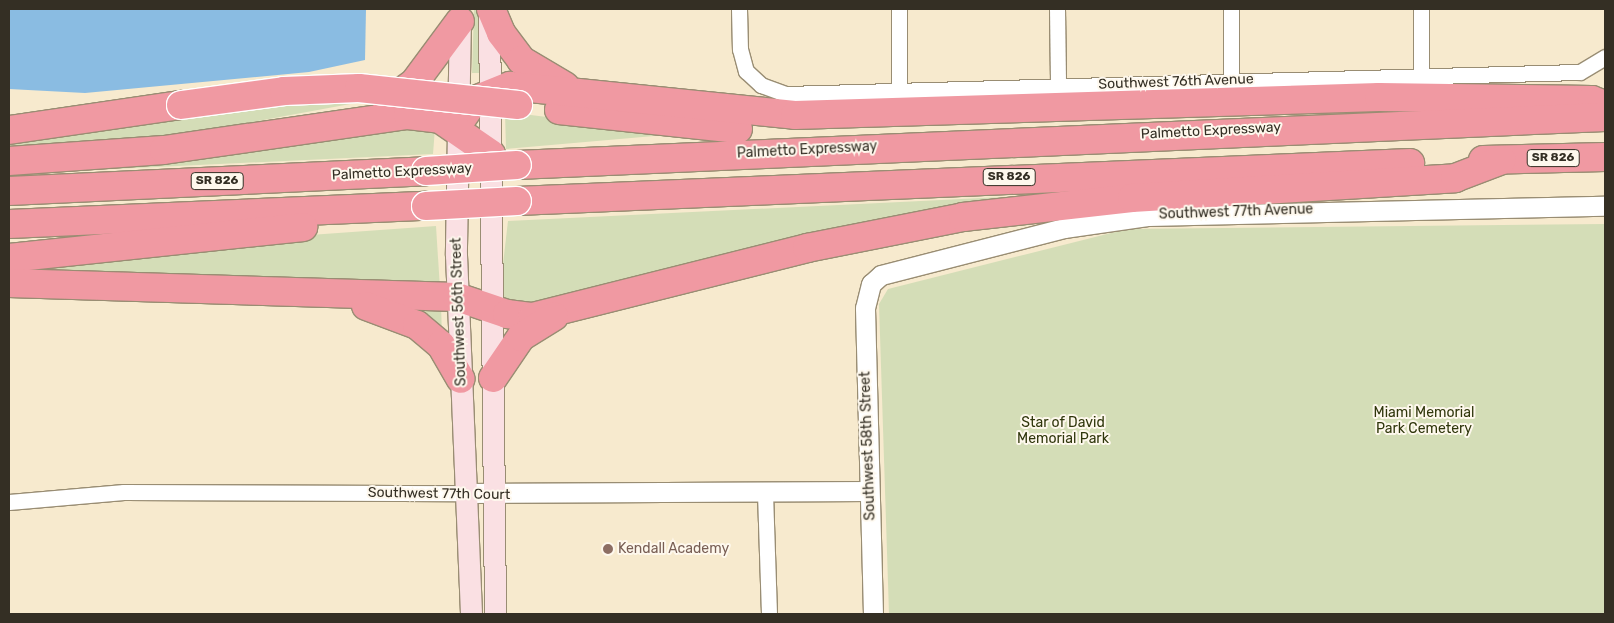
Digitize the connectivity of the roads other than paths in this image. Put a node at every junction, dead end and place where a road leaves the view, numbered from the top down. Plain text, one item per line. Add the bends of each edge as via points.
1 (490, 9) edge
2 (739, 9) edge
3 (899, 9) edge
4 (1058, 9) edge
5 (1231, 9) edge
6 (1421, 9) edge
7 (460, 15) edge
8 (1604, 59) edge
9 (1421, 76) junction
10 (1231, 80) junction
11 (1058, 85) junction
12 (491, 90) junction
13 (900, 90) junction
14 (574, 92) junction
15 (1605, 105) edge
16 (1605, 117) edge
17 (344, 124) junction
18 (456, 127) junction
19 (9, 130) edge
20 (895, 146) junction
21 (491, 154) junction
22 (1605, 157) edge
23 (1502, 160) junction
24 (9, 161) edge
25 (9, 191) edge
26 (1605, 206) edge
27 (387, 208) junction
28 (9, 224) edge
29 (9, 258) edge
30 (875, 279) joint
31 (9, 283) edge
32 (356, 296) junction
33 (457, 297) junction
34 (492, 307) junction
35 (555, 315) junction
36 (493, 378) junction
37 (461, 379) junction
38 (869, 491) junction
39 (468, 493) junction
40 (765, 493) junction
41 (493, 494) junction
42 (9, 502) edge
43 (471, 614) edge
44 (495, 614) edge
45 (769, 614) edge
46 (873, 614) edge

1 - 12 main road
1 - 14 highway via 501,33 521,60
2 - 13 street, Southwest 76th Avenue via 740,50 750,77 786,94
3 - 13 street
4 - 11 street
5 - 10 street
6 - 9 street
7 - 17 highway via 414,83
7 - 18 main road, Southwest 56th Street
8 - 9 street, Southwest 76th Avenue via 1580,72
9 - 10 street, Southwest 76th Avenue
10 - 11 street, Southwest 76th Avenue
11 - 13 street, Southwest 76th Avenue
12 - 14 highway via 510,86
12 - 18 highway via 475,100
12 - 21 main road
14 - 15 highway via 726,110 826,115 1369,97 1592,100
16 - 20 highway, Palmetto Expressway / SR 826
17 - 18 highway via 420,115
17 - 24 highway via 147,152
18 - 21 highway
18 - 33 main road, Southwest 56th Street
19 - 20 highway, bridge via 279,91 344,88 518,104 695,126 847,134
20 - 25 highway, Palmetto Expressway / SR 826, bridge
21 - 34 main road
22 - 23 highway, SR 826
23 - 27 highway, SR 826, bridge
23 - 35 highway via 1455,178 1132,198 963,217 807,248
26 - 30 street, Southwest 77th Avenue via 1147,216 1064,228 901,267
27 - 28 highway, SR 826
27 - 29 highway via 346,222
30 - 38 street, Southwest 58th Street via 865,308
31 - 32 highway
32 - 33 highway
32 - 37 highway via 370,310 418,325 441,345
33 - 34 highway
33 - 37 main road, Southwest 56th Street
34 - 35 highway via 520,317
34 - 36 main road
35 - 36 highway via 517,341
36 - 41 main road
37 - 39 main road, Southwest 56th Street
38 - 40 street, Southwest 77th Court
38 - 46 street, Southwest 58th Street
39 - 41 street, Southwest 77th Court
39 - 42 street, Southwest 77th Court via 115,492
39 - 43 main road, Southwest 56th Street
40 - 41 street, Southwest 77th Court
40 - 45 street
41 - 44 main road

